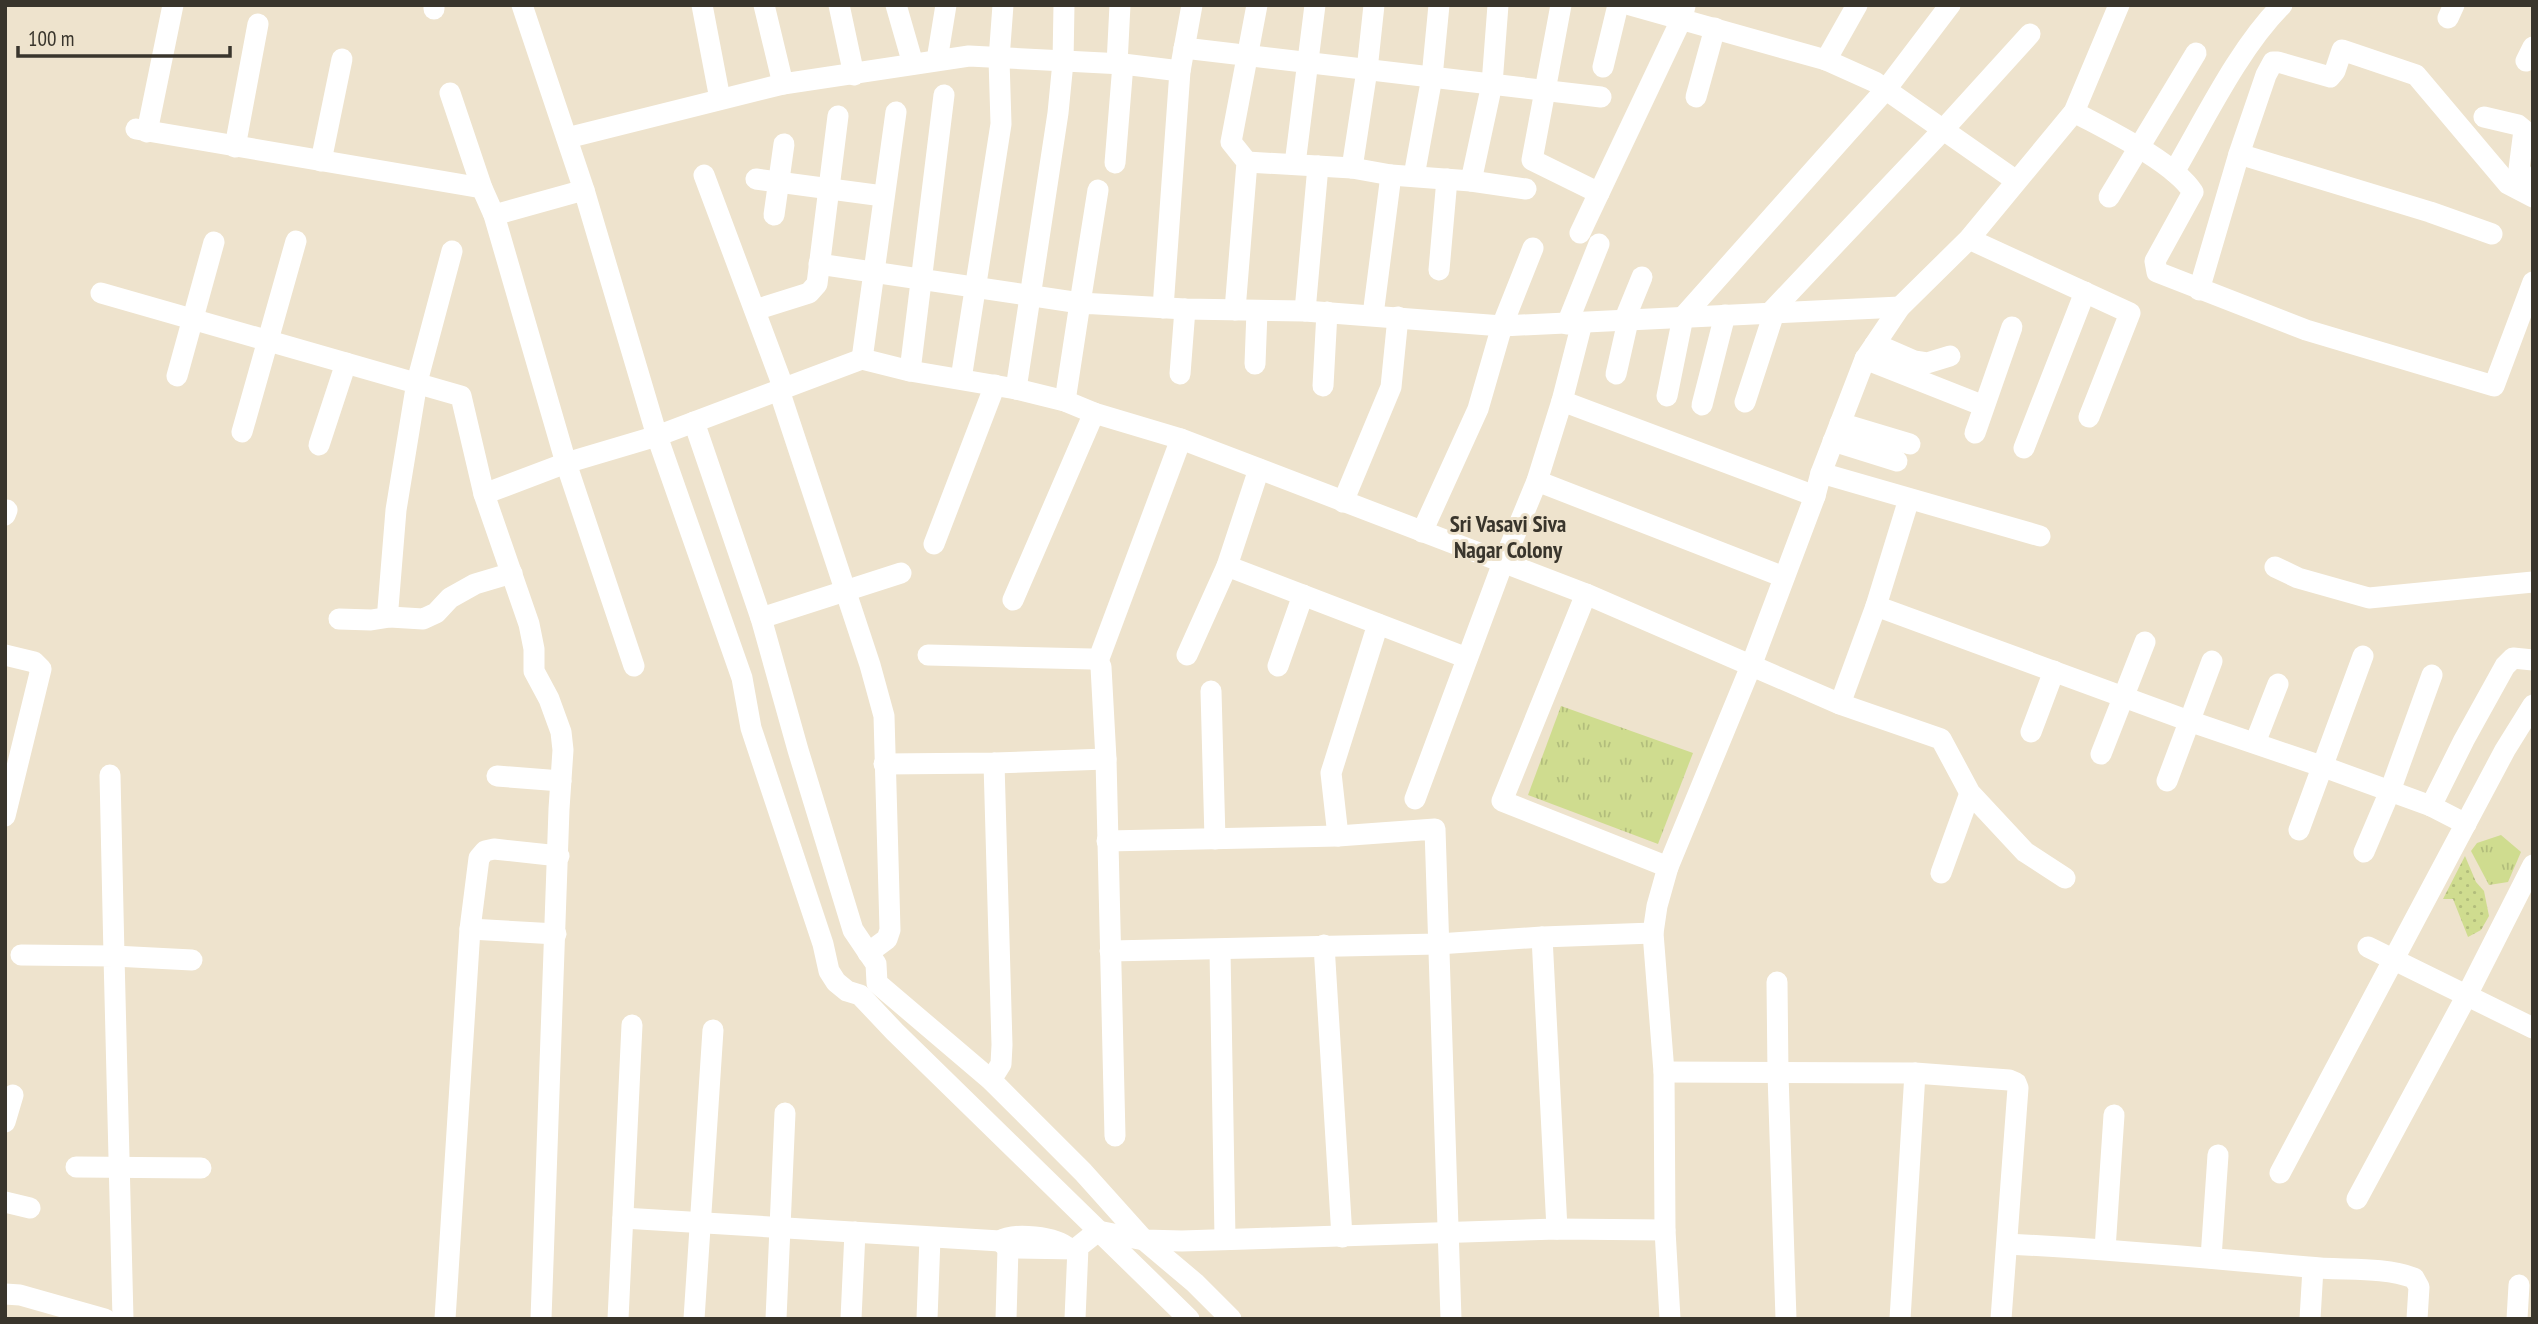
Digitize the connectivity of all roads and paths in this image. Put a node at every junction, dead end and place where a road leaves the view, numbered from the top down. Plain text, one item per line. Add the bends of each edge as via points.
1 (173, 5) edge
2 (522, 5) edge
3 (702, 5) edge
4 (764, 5) edge
5 (839, 5) edge
6 (896, 5) edge
7 (946, 5) edge
8 (1003, 5) edge
9 (1064, 5) edge
10 (1120, 5) edge
11 (1192, 5) edge
12 (1257, 5) edge
13 (1315, 5) edge
14 (1374, 5) edge
15 (1439, 5) edge
16 (1498, 5) edge
17 (1561, 5) edge
18 (1618, 5) edge
19 (1630, 5) edge
20 (1857, 5) edge
21 (1950, 5) edge
22 (2282, 5) edge
23 (2116, 11) edge
24 (1684, 12) edge
25 (258, 24) dead end
26 (1715, 28) junction
27 (2030, 34) dead end
28 (1184, 48) junction
29 (2196, 53) dead end
30 (1248, 56) junction
31 (342, 59) dead end
32 (999, 59) junction
33 (937, 60) junction
34 (1826, 60) junction
35 (1063, 62) junction
36 (1308, 62) junction
37 (913, 64) junction
38 (1120, 64) junction
39 (1603, 67) dead end
40 (1367, 70) junction
41 (1180, 71) junction
42 (854, 75) junction
43 (1432, 77) junction
44 (783, 84) junction
45 (1492, 84) junction
46 (1887, 88) junction
47 (1544, 91) junction
48 (450, 93) dead end
49 (944, 95) dead end
50 (1601, 97) dead end
51 (1696, 97) dead end
52 (720, 99) junction
53 (896, 112) dead end
54 (2074, 112) junction
55 (838, 116) dead end
56 (2484, 117) dead end
57 (1942, 131) junction
58 (567, 138) junction
59 (784, 144) dead end
60 (235, 146) junction
61 (2139, 148) junction
62 (2239, 154) junction
63 (321, 161) junction
64 (1247, 162) junction
65 (1115, 163) dead end
66 (1295, 164) junction
67 (1318, 166) junction
68 (1352, 168) junction
69 (2174, 172) junction
70 (704, 175) dead end
71 (1391, 175) junction
72 (1414, 176) junction
73 (756, 179) dead end
74 (1447, 179) junction
75 (2015, 180) junction
76 (2533, 180) edge
77 (1471, 181) junction
78 (779, 182) junction
79 (482, 188) junction
80 (829, 189) junction
81 (1525, 189) dead end
82 (584, 190) junction
83 (1098, 190) dead end
84 (1599, 193) junction
85 (883, 196) junction
86 (2109, 197) dead end
87 (2533, 197) edge
88 (494, 215) junction
89 (774, 215) dead end
90 (2492, 234) dead end
91 (1969, 239) junction
92 (296, 241) dead end
93 (214, 242) dead end
94 (1533, 248) dead end
95 (452, 251) dead end
96 (818, 264) junction
97 (1439, 270) dead end
98 (872, 273) junction
99 (1642, 277) dead end
100 (922, 281) junction
101 (2533, 282) edge
102 (976, 289) junction
103 (2199, 290) junction
104 (101, 292) dead end
105 (2085, 292) junction
106 (1030, 296) junction
107 (1080, 303) junction
108 (1900, 307) junction
109 (1163, 308) junction
110 (1185, 309) junction
111 (755, 310) junction
112 (1235, 310) junction
113 (1257, 311) junction
114 (1305, 311) junction
115 (1327, 312) junction
116 (1772, 313) junction
117 (1373, 315) junction
118 (1726, 315) junction
119 (1398, 317) junction
120 (1683, 317) junction
121 (193, 318) junction
122 (1626, 321) junction
123 (1575, 324) junction
124 (1502, 326) junction
125 (2012, 327) dead end
126 (267, 341) junction
127 (1870, 352) junction
128 (1950, 355) dead end
129 (862, 359) junction
130 (346, 363) junction
131 (1255, 364) dead end
132 (910, 371) junction
133 (1180, 374) dead end
134 (1616, 374) dead end
135 (177, 376) dead end
136 (961, 379) junction
137 (417, 382) junction
138 (995, 385) junction
139 (1323, 386) dead end
140 (1016, 389) junction
141 (781, 390) junction
142 (1667, 396) dead end
143 (1065, 401) junction
144 (1562, 401) junction
145 (1745, 402) dead end
146 (1702, 405) dead end
147 (1984, 406) junction
148 (1094, 413) junction
149 (2089, 416) dead end
150 (694, 422) junction
151 (242, 432) dead end
152 (1836, 432) junction
153 (1975, 433) dead end
154 (657, 436) junction
155 (1181, 439) junction
156 (1910, 444) dead end
157 (319, 445) dead end
158 (2024, 448) dead end
159 (1897, 461) dead end
160 (566, 463) junction
161 (1259, 469) junction
162 (1821, 473) junction
163 (1537, 481) junction
164 (484, 494) junction
165 (1815, 496) junction
166 (1909, 499) junction
167 (1343, 502) junction
168 (1422, 532) junction
169 (2040, 536) dead end
170 (934, 544) dead end
171 (1503, 563) junction
172 (1227, 566) junction
173 (2275, 567) dead end
174 (512, 573) junction
175 (901, 573) dead end
176 (1784, 577) junction
177 (2533, 582) edge
178 (844, 589) junction
179 (1586, 594) junction
180 (1303, 595) junction
181 (1013, 600) dead end
182 (1875, 606) junction
183 (390, 617) junction
184 (761, 618) junction
185 (339, 619) dead end
186 (1378, 624) junction
187 (2145, 642) dead end
188 (5, 655) edge
189 (928, 655) dead end
190 (1187, 655) dead end
191 (2363, 656) dead end
192 (1467, 658) junction
193 (2533, 660) edge
194 (1098, 661) junction
195 (2212, 661) dead end
196 (634, 666) dead end
197 (1278, 666) dead end
198 (1751, 666) junction
199 (2054, 671) junction
200 (2432, 675) dead end
201 (2277, 684) dead end
202 (1211, 691) dead end
203 (2123, 696) junction
204 (1840, 704) junction
205 (2533, 705) edge
206 (2189, 721) junction
207 (2031, 732) dead end
208 (2255, 743) junction
209 (2101, 754) dead end
210 (1106, 759) junction
211 (994, 763) junction
212 (884, 764) junction
213 (2324, 767) junction
214 (110, 775) dead end
215 (496, 776) dead end
216 (561, 781) junction
217 (2168, 781) dead end
218 (2390, 791) junction
219 (1970, 793) junction
220 (1415, 799) dead end
221 (2431, 806) junction
222 (6, 812) edge
223 (2466, 824) junction
224 (2300, 830) dead end
225 (1338, 836) junction
226 (1215, 839) junction
227 (1107, 841) junction
228 (2364, 852) dead end
229 (559, 856) junction
230 (2533, 865) edge
231 (1668, 867) junction
232 (1941, 873) dead end
233 (2065, 878) dead end
234 (470, 929) junction
235 (853, 930) junction
236 (1653, 933) junction
237 (556, 934) junction
238 (1542, 937) junction
239 (823, 944) junction
240 (1438, 944) junction
241 (1324, 945) junction
242 (2368, 947) dead end
243 (1220, 950) junction
244 (1110, 951) junction
245 (868, 953) junction
246 (21, 955) dead end
247 (114, 956) junction
248 (2394, 958) junction
249 (192, 960) dead end
250 (1777, 982) dead end
251 (887, 992) junction
252 (2466, 997) junction
253 (871, 1007) junction
254 (632, 1026) dead end
255 (2533, 1028) edge
256 (713, 1030) dead end
257 (996, 1072) junction
258 (1664, 1072) junction
259 (1915, 1073) junction
260 (1778, 1074) junction
261 (13, 1095) dead end
262 (785, 1113) dead end
263 (2114, 1115) dead end
264 (5, 1122) edge
265 (1115, 1136) dead end
266 (2218, 1155) dead end
267 (76, 1167) dead end
268 (120, 1167) junction
269 (201, 1168) dead end
270 (2280, 1173) dead end
271 (2357, 1199) dead end
272 (5, 1202) edge
273 (30, 1208) dead end
274 (623, 1217) junction
275 (699, 1222) junction
276 (781, 1227) junction
277 (1557, 1229) junction
278 (1665, 1230) junction
279 (1098, 1231) junction
280 (855, 1232) junction
281 (1449, 1232) junction
282 (1342, 1237) junction
283 (930, 1238) junction
284 (1225, 1238) junction
285 (1144, 1240) junction
286 (1004, 1244) junction
287 (2007, 1244) junction
288 (1072, 1249) junction
289 (2105, 1249) junction
290 (2211, 1258) junction
291 (2313, 1268) junction
292 (2519, 1285) dead end
293 (5, 1294) edge
294 (105, 1319) edge
295 (123, 1319) edge
296 (445, 1319) edge
297 (541, 1319) edge
298 (618, 1319) edge
299 (694, 1319) edge
300 (776, 1319) edge
301 (850, 1319) edge
302 (927, 1319) edge
303 (1006, 1319) edge
304 (1075, 1319) edge
305 (1189, 1319) edge
306 (1231, 1319) edge
307 (1451, 1319) edge
308 (1670, 1319) edge
309 (1786, 1319) edge
310 (1900, 1319) edge
311 (2001, 1319) edge
312 (2310, 1319) edge
313 (2417, 1319) edge
314 (2517, 1319) edge

1 - 60 street via 141,130
2 - 58 street
3 - 52 street
4 - 44 street
5 - 42 street
6 - 37 street
7 - 33 street
8 - 32 street
9 - 35 street
10 - 38 street
11 - 28 street
12 - 30 street
13 - 36 street
14 - 40 street
15 - 43 street
16 - 45 street
17 - 47 street
18 - 39 street
19 - 24 street
20 - 34 street
21 - 46 street
22 - 69 street via 2250,46
23 - 54 street
24 - 26 street
24 - 84 street
25 - 60 street
26 - 34 street
26 - 51 street
27 - 57 street
28 - 30 street
28 - 41 street
29 - 61 street
30 - 36 street
30 - 64 street via 1231,142
31 - 63 street
32 - 33 street
32 - 35 street
32 - 102 street via 1001,124
33 - 37 street
34 - 46 street
35 - 38 street
35 - 106 street
36 - 40 street
36 - 66 street
37 - 42 street
38 - 41 street
38 - 65 street
40 - 43 street
40 - 68 street
41 - 109 street
42 - 44 street
43 - 45 street
43 - 72 street
44 - 52 street
45 - 47 street
45 - 77 street
46 - 57 street
46 - 120 street
47 - 50 street
47 - 84 street via 1532,160
48 - 79 street
49 - 100 street
52 - 58 street
53 - 85 street
54 - 61 street
54 - 75 street
55 - 80 street
56 - 76 street via 2524,130 2519,169
57 - 75 street
57 - 116 street
58 - 82 street
59 - 78 street
60 - 63 street
61 - 69 street
61 - 86 street
62 - 87 street via 2273,62 2330,78 2342,50 2416,75 2508,184
62 - 90 street
62 - 103 street
63 - 79 street
64 - 66 street
64 - 112 street
66 - 67 street
67 - 68 street
67 - 114 street
68 - 71 street
69 - 103 street via 2193,192 2155,267 2162,276
70 - 111 street
71 - 72 street
71 - 117 street
72 - 74 street
73 - 78 street
74 - 77 street
74 - 97 street
75 - 91 street
77 - 81 street
78 - 80 street
78 - 89 street
79 - 88 street
80 - 85 street
80 - 96 street
82 - 88 street
82 - 154 street
83 - 107 street
84 - 123 street
85 - 98 street
88 - 160 street
91 - 105 street
91 - 108 street
92 - 126 street
93 - 121 street
94 - 124 street
95 - 137 street
96 - 98 street
96 - 111 street via 817,285 809,293
98 - 100 street
98 - 129 street
99 - 122 street
100 - 102 street
100 - 132 street
101 - 103 street via 2497,383 2490,386 2306,330
102 - 106 street
102 - 136 street
104 - 121 street
105 - 149 street via 2130,313
105 - 158 street
106 - 107 street
106 - 140 street
107 - 109 street
107 - 143 street
108 - 116 street
108 - 127 street
109 - 110 street
110 - 112 street
110 - 133 street
111 - 141 street
112 - 113 street
113 - 114 street
113 - 131 street
114 - 115 street
115 - 117 street
115 - 139 street
116 - 118 street
116 - 145 street
117 - 119 street
118 - 120 street
118 - 146 street
119 - 124 street
119 - 167 street via 1391,387
120 - 122 street
120 - 142 street
121 - 126 street
121 - 135 street
122 - 123 street
122 - 134 street
123 - 124 street
123 - 144 street
124 - 168 street via 1478,409
125 - 147 street
126 - 130 street
126 - 151 street
127 - 128 street via 1927,363
127 - 147 street
127 - 152 street
129 - 132 street
129 - 141 street
130 - 137 street
130 - 157 street
132 - 136 street
136 - 138 street
137 - 164 street via 461,396
137 - 183 street via 396,510
138 - 140 street
138 - 170 street
140 - 143 street
141 - 150 street
141 - 178 street
143 - 148 street
144 - 163 street
144 - 165 street
147 - 153 street
148 - 155 street
148 - 181 street
150 - 154 street
150 - 184 street
152 - 156 street
152 - 159 street
152 - 162 street
154 - 160 street
154 - 239 street via 742,678 751,728
155 - 161 street
155 - 194 street
160 - 164 street
160 - 196 street
161 - 167 street
161 - 172 street
162 - 165 street
162 - 166 street
163 - 171 street
163 - 176 street
164 - 174 street
165 - 176 street
166 - 169 street
166 - 182 street
167 - 168 street
168 - 171 street
171 - 179 street
171 - 192 street
172 - 180 street
172 - 190 street
173 - 177 street via 2369,598
174 - 183 street via 475,584 423,619
174 - 216 street via 529,624 534,671 561,732
175 - 178 street
176 - 198 street
178 - 184 street
178 - 212 street via 884,716
179 - 198 street
179 - 231 street via 1502,801
180 - 186 street
180 - 197 street
182 - 199 street
182 - 204 street
183 - 185 street
184 - 235 street
186 - 192 street
186 - 225 street via 1331,772
187 - 203 street
188 - 222 street via 34,662 41,669
189 - 194 street
191 - 213 street
192 - 220 street
193 - 221 street via 2513,658 2505,666
194 - 210 street
195 - 206 street
198 - 204 street
198 - 231 street
199 - 203 street
199 - 207 street
200 - 218 street
201 - 208 street
202 - 226 street
203 - 206 street
203 - 209 street
204 - 219 street via 1941,739
205 - 223 street
206 - 208 street
206 - 217 street
208 - 213 street
210 - 211 street
210 - 227 street
211 - 212 street
211 - 257 street via 1002,1045
212 - 245 street via 890,930 887,939
213 - 218 street
213 - 224 street
214 - 247 street
215 - 216 street
216 - 229 street
218 - 221 street
218 - 228 street
219 - 232 street
219 - 233 street via 2025,852
221 - 223 street
223 - 248 street
225 - 226 street
225 - 240 street via 1435,829
226 - 227 street
227 - 244 street
229 - 234 street via 485,851 479,858
229 - 237 street
230 - 252 street
231 - 236 street
234 - 237 street
234 - 296 street
235 - 239 street
235 - 245 street
236 - 238 street
236 - 258 street
237 - 297 street
238 - 240 street
238 - 277 street
239 - 253 street via 836,982
240 - 241 street
240 - 281 street
241 - 243 street
241 - 282 street
242 - 248 street
243 - 244 street
243 - 284 street
244 - 265 street
245 - 251 street via 876,964 877,983
246 - 247 street
247 - 249 street
247 - 268 street
248 - 252 street
248 - 270 street
250 - 260 street
251 - 253 street
251 - 257 street
252 - 255 street
252 - 271 street
253 - 279 street
254 - 274 street
256 - 275 street
257 - 285 street
258 - 260 street
258 - 278 street
259 - 260 street
259 - 287 street via 2016,1083
259 - 310 street
260 - 309 street
261 - 264 street
262 - 276 street
263 - 289 street
266 - 290 street
267 - 268 street
268 - 269 street
268 - 295 street
272 - 273 street
274 - 275 street
274 - 298 street
275 - 276 street
275 - 299 street
276 - 280 street
276 - 300 street
277 - 278 street
277 - 281 street
278 - 308 street
279 - 285 street
279 - 288 street
279 - 305 street
280 - 283 street
280 - 301 street
281 - 282 street
281 - 307 street
282 - 284 street
283 - 286 street
283 - 302 street
284 - 285 street
285 - 306 street
286 - 288 street via 1008,1236 1023,1237 1060,1241
286 - 303 street
287 - 289 street
287 - 311 street
288 - 304 street
289 - 290 street
290 - 291 street
291 - 312 street
291 - 313 street via 2400,1272 2414,1278 2419,1287
292 - 314 street
293 - 294 street

